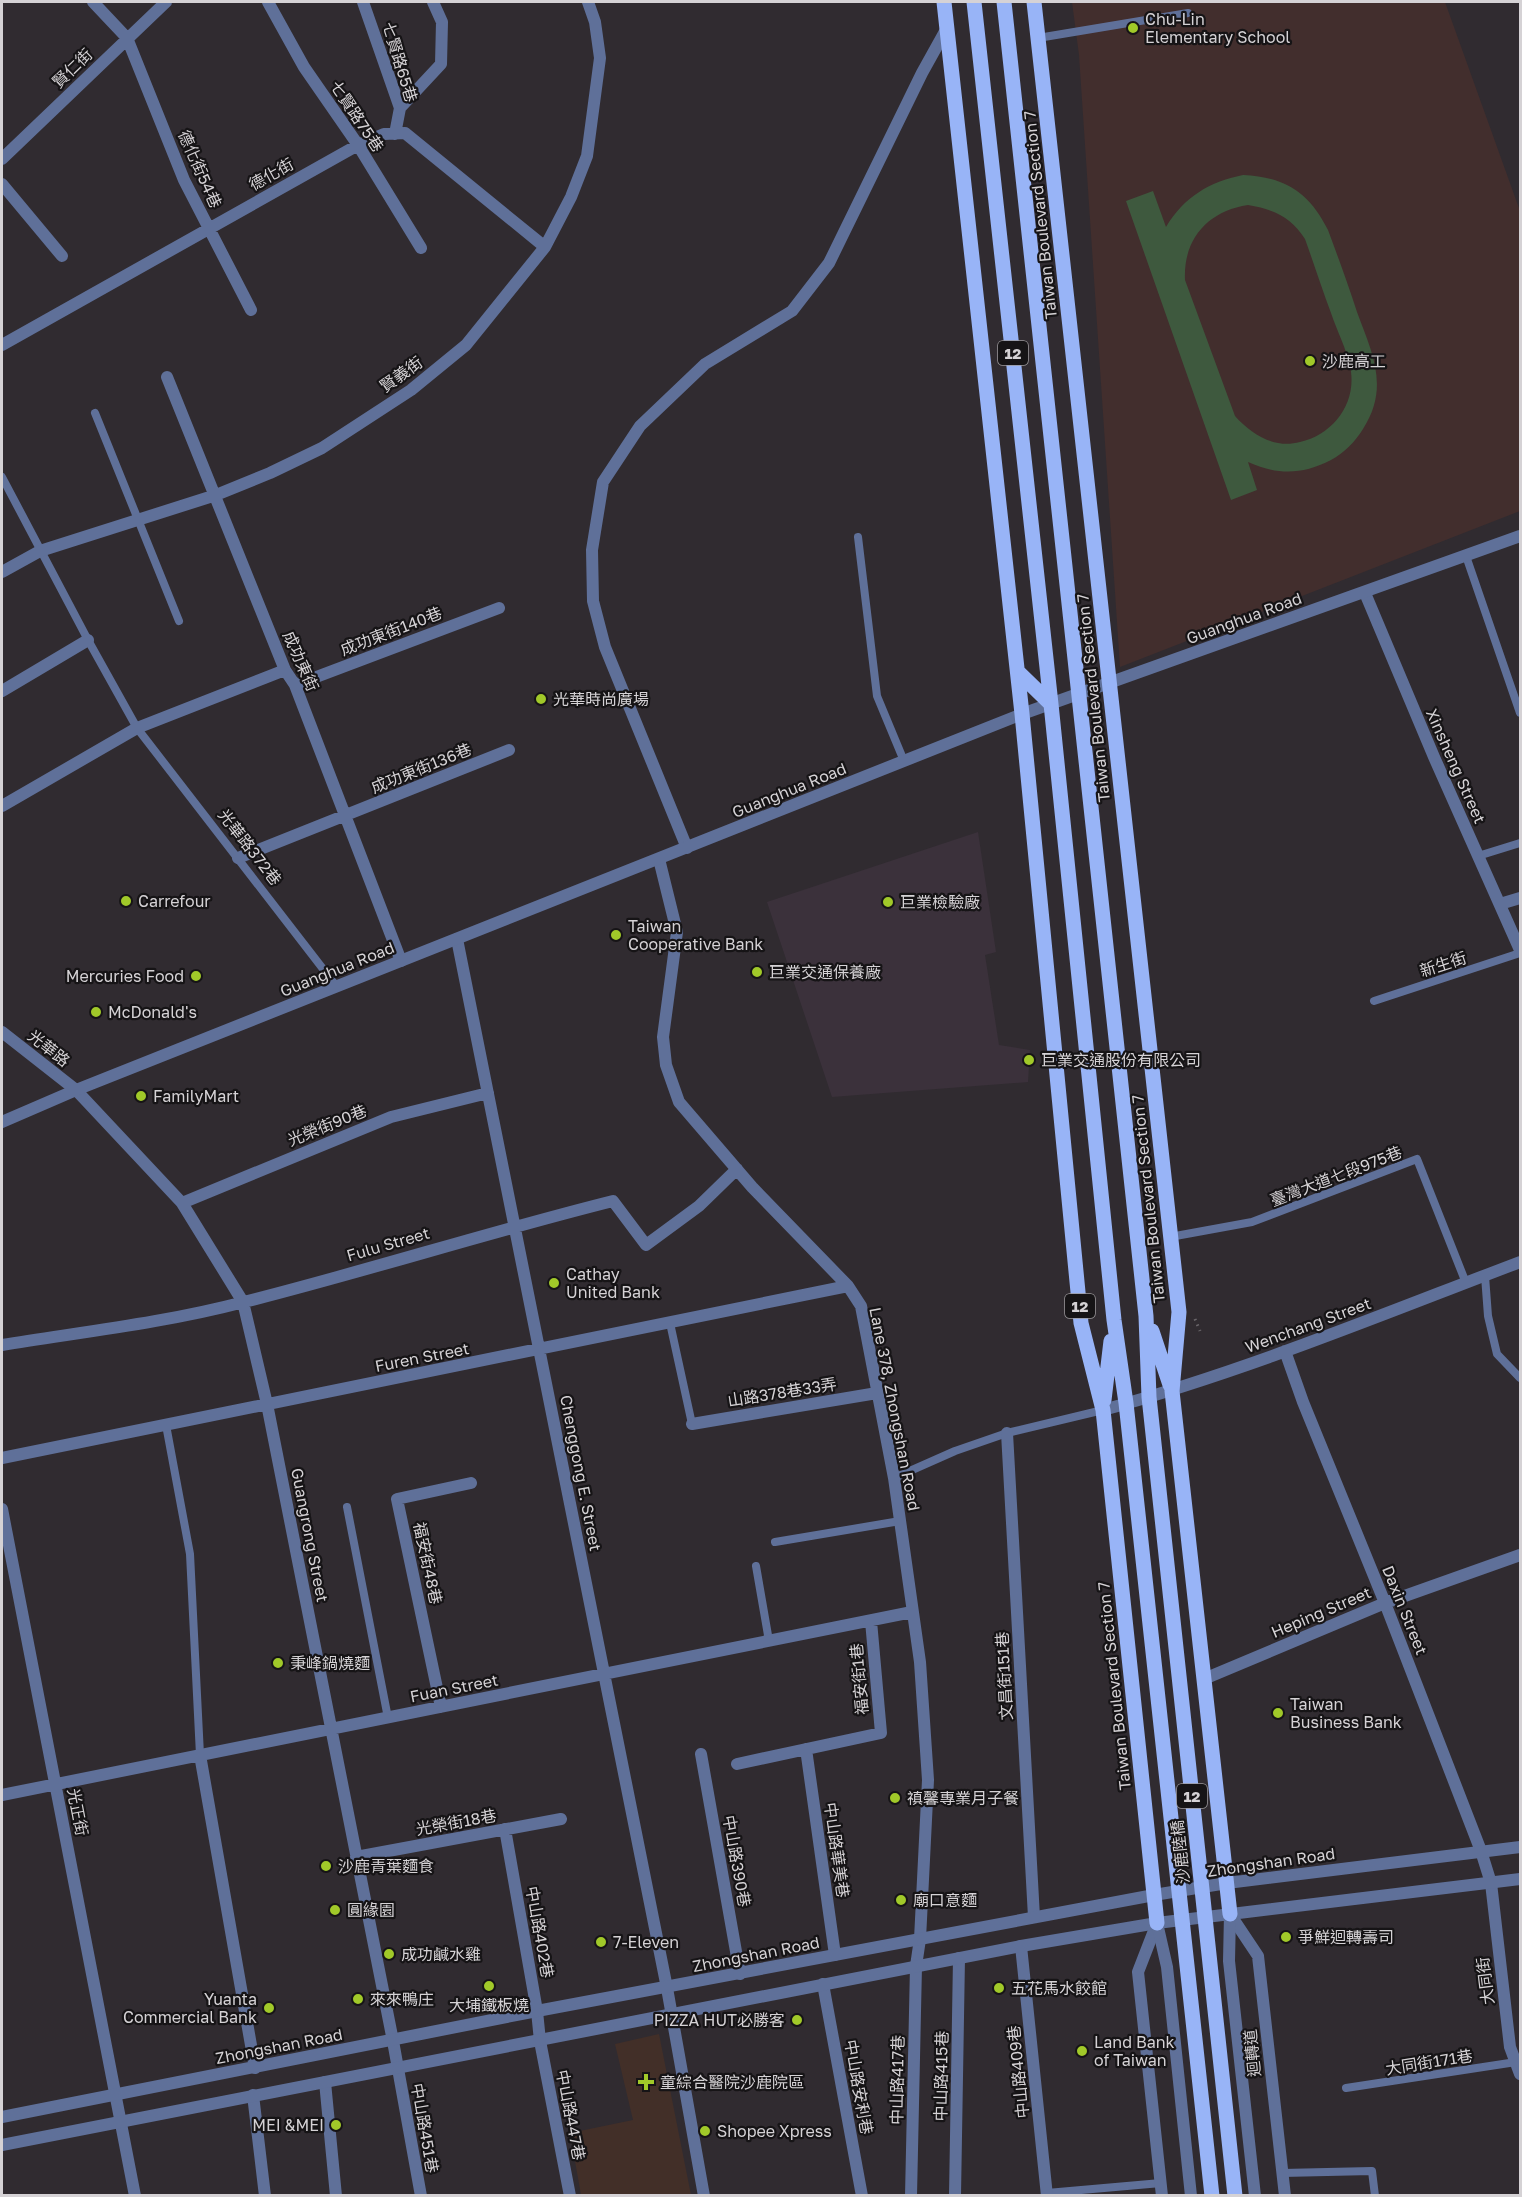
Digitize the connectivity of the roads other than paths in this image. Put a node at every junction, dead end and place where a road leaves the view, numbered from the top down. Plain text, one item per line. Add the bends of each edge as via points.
1 (93, 2) edge
2 (166, 2) edge
3 (268, 2) edge
4 (363, 2) edge
5 (433, 2) edge
6 (588, 2) edge
7 (944, 2) edge
8 (974, 2) edge
9 (1004, 2) edge
10 (1034, 2) edge
11 (1188, 13) dead end
12 (947, 27) junction
13 (127, 38) junction
14 (1038, 38) junction
15 (400, 108) junction
16 (395, 134) junction
17 (358, 145) junction
18 (2, 159) edge
19 (2, 184) edge
20 (209, 228) junction
21 (545, 247) junction
22 (421, 248) dead end
23 (62, 256) dead end
24 (251, 310) dead end
25 (2, 345) edge
26 (167, 377) dead end
27 (95, 413) dead end
28 (2, 477) edge
29 (216, 495) junction
30 (138, 520) junction
31 (1521, 536) edge
32 (858, 537) dead end
33 (40, 551) junction
34 (1466, 556) junction
35 (2, 572) edge
36 (1365, 593) junction
37 (499, 608) dead end
38 (179, 621) dead end
39 (88, 640) junction
40 (285, 670) junction
41 (1018, 672) junction
42 (1109, 684) junction
43 (296, 685) junction
44 (2, 691) edge
45 (1080, 694) junction
46 (1051, 704) junction
47 (1521, 713) edge
48 (1022, 714) junction
49 (137, 728) junction
50 (509, 750) dead end
51 (904, 762) junction
52 (2, 807) edge
53 (345, 816) junction
54 (1521, 843) edge
55 (687, 848) junction
56 (1478, 856) junction
57 (238, 858) junction
58 (658, 859) junction
59 (1521, 898) edge
60 (1500, 904) junction
61 (457, 939) junction
62 (1521, 952) edge
63 (401, 962) junction
64 (337, 987) junction
65 (1374, 1001) dead end
66 (2, 1032) edge
67 (76, 1090) junction
68 (488, 1093) junction
69 (2, 1122) edge
70 (737, 1169) junction
71 (183, 1203) junction
72 (514, 1226) junction
73 (1170, 1237) junction
74 (1521, 1262) edge
75 (1485, 1276) junction
76 (1466, 1283) junction
77 (848, 1286) junction
78 (243, 1302) junction
79 (1146, 1316) junction
80 (1114, 1320) junction
81 (670, 1323) junction
82 (2, 1345) edge
83 (539, 1350) junction
84 (1285, 1351) junction
85 (1521, 1378) edge
86 (1172, 1391) junction
87 (878, 1393) junction
88 (1149, 1397) junction
89 (1126, 1403) junction
90 (267, 1404) junction
91 (1103, 1410) junction
92 (692, 1424) joint
93 (166, 1425) junction
94 (1007, 1433) junction
95 (2, 1458) edge
96 (894, 1478) junction
97 (471, 1483) dead end
98 (347, 1507) dead end
99 (2, 1509) edge
100 (900, 1521) junction
101 (775, 1542) dead end
102 (1521, 1555) edge
103 (756, 1566) dead end
104 (1385, 1603) junction
105 (912, 1612) junction
106 (871, 1621) junction
107 (769, 1641) junction
108 (604, 1674) junction
109 (1204, 1679) junction
110 (441, 1707) junction
111 (388, 1718) junction
112 (331, 1729) junction
113 (806, 1749) junction
114 (701, 1754) dead end
115 (200, 1755) junction
116 (737, 1764) dead end
117 (55, 1784) junction
118 (2, 1795) edge
119 (561, 1819) dead end
120 (505, 1829) junction
121 (1521, 1847) edge
122 (1481, 1851) junction
123 (357, 1857) junction
124 (1521, 1879) edge
125 (1227, 1883) junction
126 (1491, 1883) junction
127 (1154, 1895) junction
128 (1230, 1914) junction
129 (1034, 1917) junction
130 (1157, 1923) junction
131 (920, 1939) junction
132 (1021, 1946) junction
133 (835, 1955) junction
134 (959, 1958) junction
135 (916, 1966) junction
136 (740, 1974) junction
137 (823, 1984) junction
138 (667, 1988) junction
139 (537, 2011) junction
140 (672, 2014) junction
141 (393, 2041) junction
142 (540, 2041) junction
143 (1516, 2062) junction
144 (398, 2067) junction
145 (255, 2068) junction
146 (1521, 2074) edge
147 (325, 2082) junction
148 (1346, 2088) dead end
149 (116, 2095) junction
150 (253, 2096) junction
151 (2, 2117) edge
152 (121, 2121) junction
153 (2, 2145) edge
154 (1282, 2173) junction
155 (1161, 2189) edge
156 (1047, 2194) edge
157 (135, 2196) edge
158 (265, 2196) edge
159 (336, 2196) edge
160 (421, 2196) edge
161 (570, 2196) edge
162 (704, 2196) edge
163 (862, 2196) edge
164 (911, 2196) edge
165 (956, 2196) edge
166 (1191, 2196) edge
167 (1212, 2196) edge
168 (1235, 2196) edge
169 (1255, 2196) edge
170 (1285, 2196) edge
171 (1375, 2196) edge

1 - 13 street
2 - 13 street, 賢仁街
3 - 17 street, 七賢路75巷 via 304,67
4 - 15 street, 七賢路65巷
5 - 15 street via 442,22 441,64
6 - 21 street, 賢義街 via 596,22 600,58 587,156
7 - 12 main road, Taiwan Boulevard Section 7 / 12
8 - 46 main road, Taiwan Boulevard Section 7 / 12
9 - 45 main road, Taiwan Boulevard Section 7 / 12
10 - 14 main road, Taiwan Boulevard Section 7 / 12
11 - 14 lane
12 - 41 main road, Taiwan Boulevard Section 7 / 12
12 - 55 street via 830,263 792,311 705,364 640,426 603,482 592,550 593,601 605,647
13 - 18 street, 賢仁街
13 - 20 street, 德化街54巷 via 184,180
14 - 42 main road, Taiwan Boulevard Section 7 / 12
15 - 16 street, 七賢路65巷
16 - 17 street, 德化街 via 384,134
16 - 21 street via 405,133
17 - 20 street, 德化街
17 - 22 street, 七賢路75巷
19 - 23 street
20 - 24 street, 德化街54巷
20 - 25 street, 德化街
21 - 29 street, 賢義街 via 466,345 411,390 322,448
26 - 29 street, 成功東街
27 - 30 lane
28 - 33 lane, 光華路372巷
29 - 30 street, 賢義街
29 - 40 street, 成功東街
30 - 33 street, 賢義街
30 - 38 lane
31 - 34 street, Guanghua Road
32 - 51 lane via 877,696
33 - 35 street, 賢義街
33 - 39 lane, 光華路372巷
34 - 36 street, Guanghua Road
34 - 47 lane
36 - 42 street, Guanghua Road
36 - 56 street, Xinsheng Street
37 - 43 street, 成功東街140巷
39 - 44 street
39 - 49 lane, 光華路372巷
40 - 43 street, 成功東街
40 - 49 street
41 - 46 main road
41 - 48 main road, Taiwan Boulevard Section 7 / 12
42 - 45 street, Guanghua Road
42 - 73 main road, Taiwan Boulevard Section 7 / 12
43 - 53 street, 成功東街
45 - 46 street, Guanghua Road
45 - 79 main road, Taiwan Boulevard Section 7 / 12
46 - 48 street, Guanghua Road
46 - 80 main road, Taiwan Boulevard Section 7 / 12
48 - 51 street, Guanghua Road
48 - 91 main road, Taiwan Boulevard Section 7 / 12 via 1081,1323
49 - 52 street
49 - 57 lane, 光華路372巷
50 - 53 street, 成功東街136巷
51 - 55 street, Guanghua Road
53 - 57 street, 成功東街136巷
53 - 63 street, 成功東街
54 - 56 lane
55 - 58 street, Guanghua Road
56 - 60 street, Xinsheng Street
57 - 64 lane, 光華路372巷
58 - 61 street, Guanghua Road
58 - 70 street, Lane 378, Zhongshan Road via 677,932 663,1037 666,1065 679,1102
59 - 60 street
60 - 62 street, Xinsheng Street
61 - 63 street, Guanghua Road
61 - 68 street, Chenggong E. Street
62 - 65 lane, 新生街
63 - 64 street, Guanghua Road
64 - 67 street, Guanghua Road
66 - 67 street, 光華路
67 - 69 street, Guanghua Road
67 - 71 street, Guangrong Street
68 - 71 street, 光榮街90巷 via 391,1117
68 - 72 street, Chenggong E. Street
70 - 72 street, Fulu Street via 699,1206 646,1245 613,1201
70 - 77 street, Lane 378, Zhongshan Road
71 - 78 street, Guangrong Street
72 - 78 street, Fulu Street
72 - 83 street, Chenggong E. Street
73 - 76 lane, 臺灣大道七段975巷 via 1252,1222 1417,1159
73 - 86 main road, Taiwan Boulevard Section 7 / 12 via 1179,1312
74 - 75 street, Wenchang Street
75 - 76 street, Wenchang Street
75 - 85 lane via 1488,1316 1497,1354
76 - 84 street, Wenchang Street
77 - 81 street, Furen Street
77 - 87 street, Lane 378, Zhongshan Road via 861,1306
78 - 82 street, Fulu Street via 173,1318
78 - 90 street, Guangrong Street
79 - 86 main road, Taiwan Boulevard Section 7 / 12
79 - 88 main road, Taiwan Boulevard Section 7 / 12
80 - 89 main road, Taiwan Boulevard Section 7 / 12
80 - 91 main road, Taiwan Boulevard Section 7 / 12
81 - 83 street, Furen Street
81 - 92 lane
83 - 90 street, Furen Street
83 - 108 street, Chenggong E. Street
84 - 86 street, Wenchang Street
84 - 104 street, Daxin Street
86 - 88 street, Wenchang Street
86 - 109 main road, Taiwan Boulevard Section 7 / 12
87 - 92 street, 山路378巷33弄
87 - 96 street, Lane 378, Zhongshan Road
88 - 89 street, Wenchang Street
88 - 168 main road, 沙鹿陸橋 / 12
89 - 91 street, Wenchang Street
89 - 167 main road, 沙鹿陸橋 / 12
90 - 93 street, Furen Street
90 - 112 street, Guangrong Street
91 - 94 lane
91 - 127 main road, Taiwan Boulevard Section 7 / 12
93 - 95 street, Furen Street
93 - 115 lane via 190,1554
94 - 96 lane
94 - 129 street, 文昌街151巷
96 - 100 street, Lane 378, Zhongshan Road
97 - 110 street, 福安街48巷 via 397,1499
98 - 111 lane
99 - 117 street, 光正街
100 - 101 lane
100 - 105 street, Lane 378, Zhongshan Road
102 - 104 street, Heping Street
103 - 107 lane
104 - 109 street, Heping Street
104 - 122 street, Daxin Street
105 - 106 street, Fuan Street
105 - 131 street, Lane 378, Zhongshan Road via 920,1662 928,1780
106 - 107 street, Fuan Street
106 - 113 street, 福安街1巷 via 881,1733
107 - 108 street, Fuan Street
108 - 110 street, Fuan Street
108 - 138 street, Chenggong E. Street
109 - 125 main road, Taiwan Boulevard Section 7 / 12
110 - 111 street, Fuan Street
111 - 112 street, Fuan Street
112 - 115 street, Fuan Street
112 - 123 street, Guangrong Street
113 - 116 street
113 - 133 street, 中山路華美巷
114 - 136 street, 中山路390巷
115 - 117 street, Fuan Street
115 - 145 street
117 - 118 street, Fuan Street
117 - 149 street, 光正街
119 - 120 street, 光榮街18巷
120 - 123 street, 光榮街18巷
120 - 139 street, 中山路402巷
121 - 122 street, Zhongshan Road
122 - 125 street, Zhongshan Road
122 - 126 street, Daxin Street
123 - 141 street, Guangrong Street
124 - 126 street
125 - 127 street, Zhongshan Road
125 - 128 main road, Taiwan Boulevard Section 7 / 12
126 - 128 street
126 - 143 street, 大同街 via 1510,2047
127 - 129 street, Zhongshan Road
127 - 130 main road, Taiwan Boulevard Section 7 / 12
128 - 130 street
128 - 154 street, 迴轉道 via 1258,1956
128 - 169 street via 1229,1961
129 - 131 street, Zhongshan Road
130 - 132 street
130 - 155 street via 1138,1972
130 - 166 street via 1167,1967
131 - 133 street, Zhongshan Road
131 - 135 street, Lane 378, Zhongshan Road
132 - 134 street
132 - 156 street, 中山路409巷
133 - 136 street, Zhongshan Road
134 - 135 street
134 - 165 street, 中山路415巷
135 - 137 street
135 - 164 street, 中山路417巷
136 - 138 street, Zhongshan Road
137 - 140 street
137 - 163 street, 中山路安利巷
138 - 139 street, Zhongshan Road
138 - 140 street, Chenggong E. Street
139 - 141 street, Zhongshan Road
139 - 142 street, 中山路402巷
140 - 142 street
140 - 162 street, Chenggong E. Street
141 - 144 street, 中山路451巷
141 - 145 street, Zhongshan Road
142 - 144 street
142 - 161 street, 中山路447巷
143 - 146 street, 大同街
143 - 148 lane, 大同街171巷
144 - 147 street
144 - 160 street, 中山路451巷
145 - 149 street, Zhongshan Road
147 - 150 street
147 - 159 street
149 - 151 street, Zhongshan Road
149 - 152 street, 光正街
150 - 152 street
150 - 158 street
152 - 153 street
152 - 157 street, 光正街
154 - 170 street, 迴轉道
154 - 171 lane via 1372,2171
155 - 156 lane

